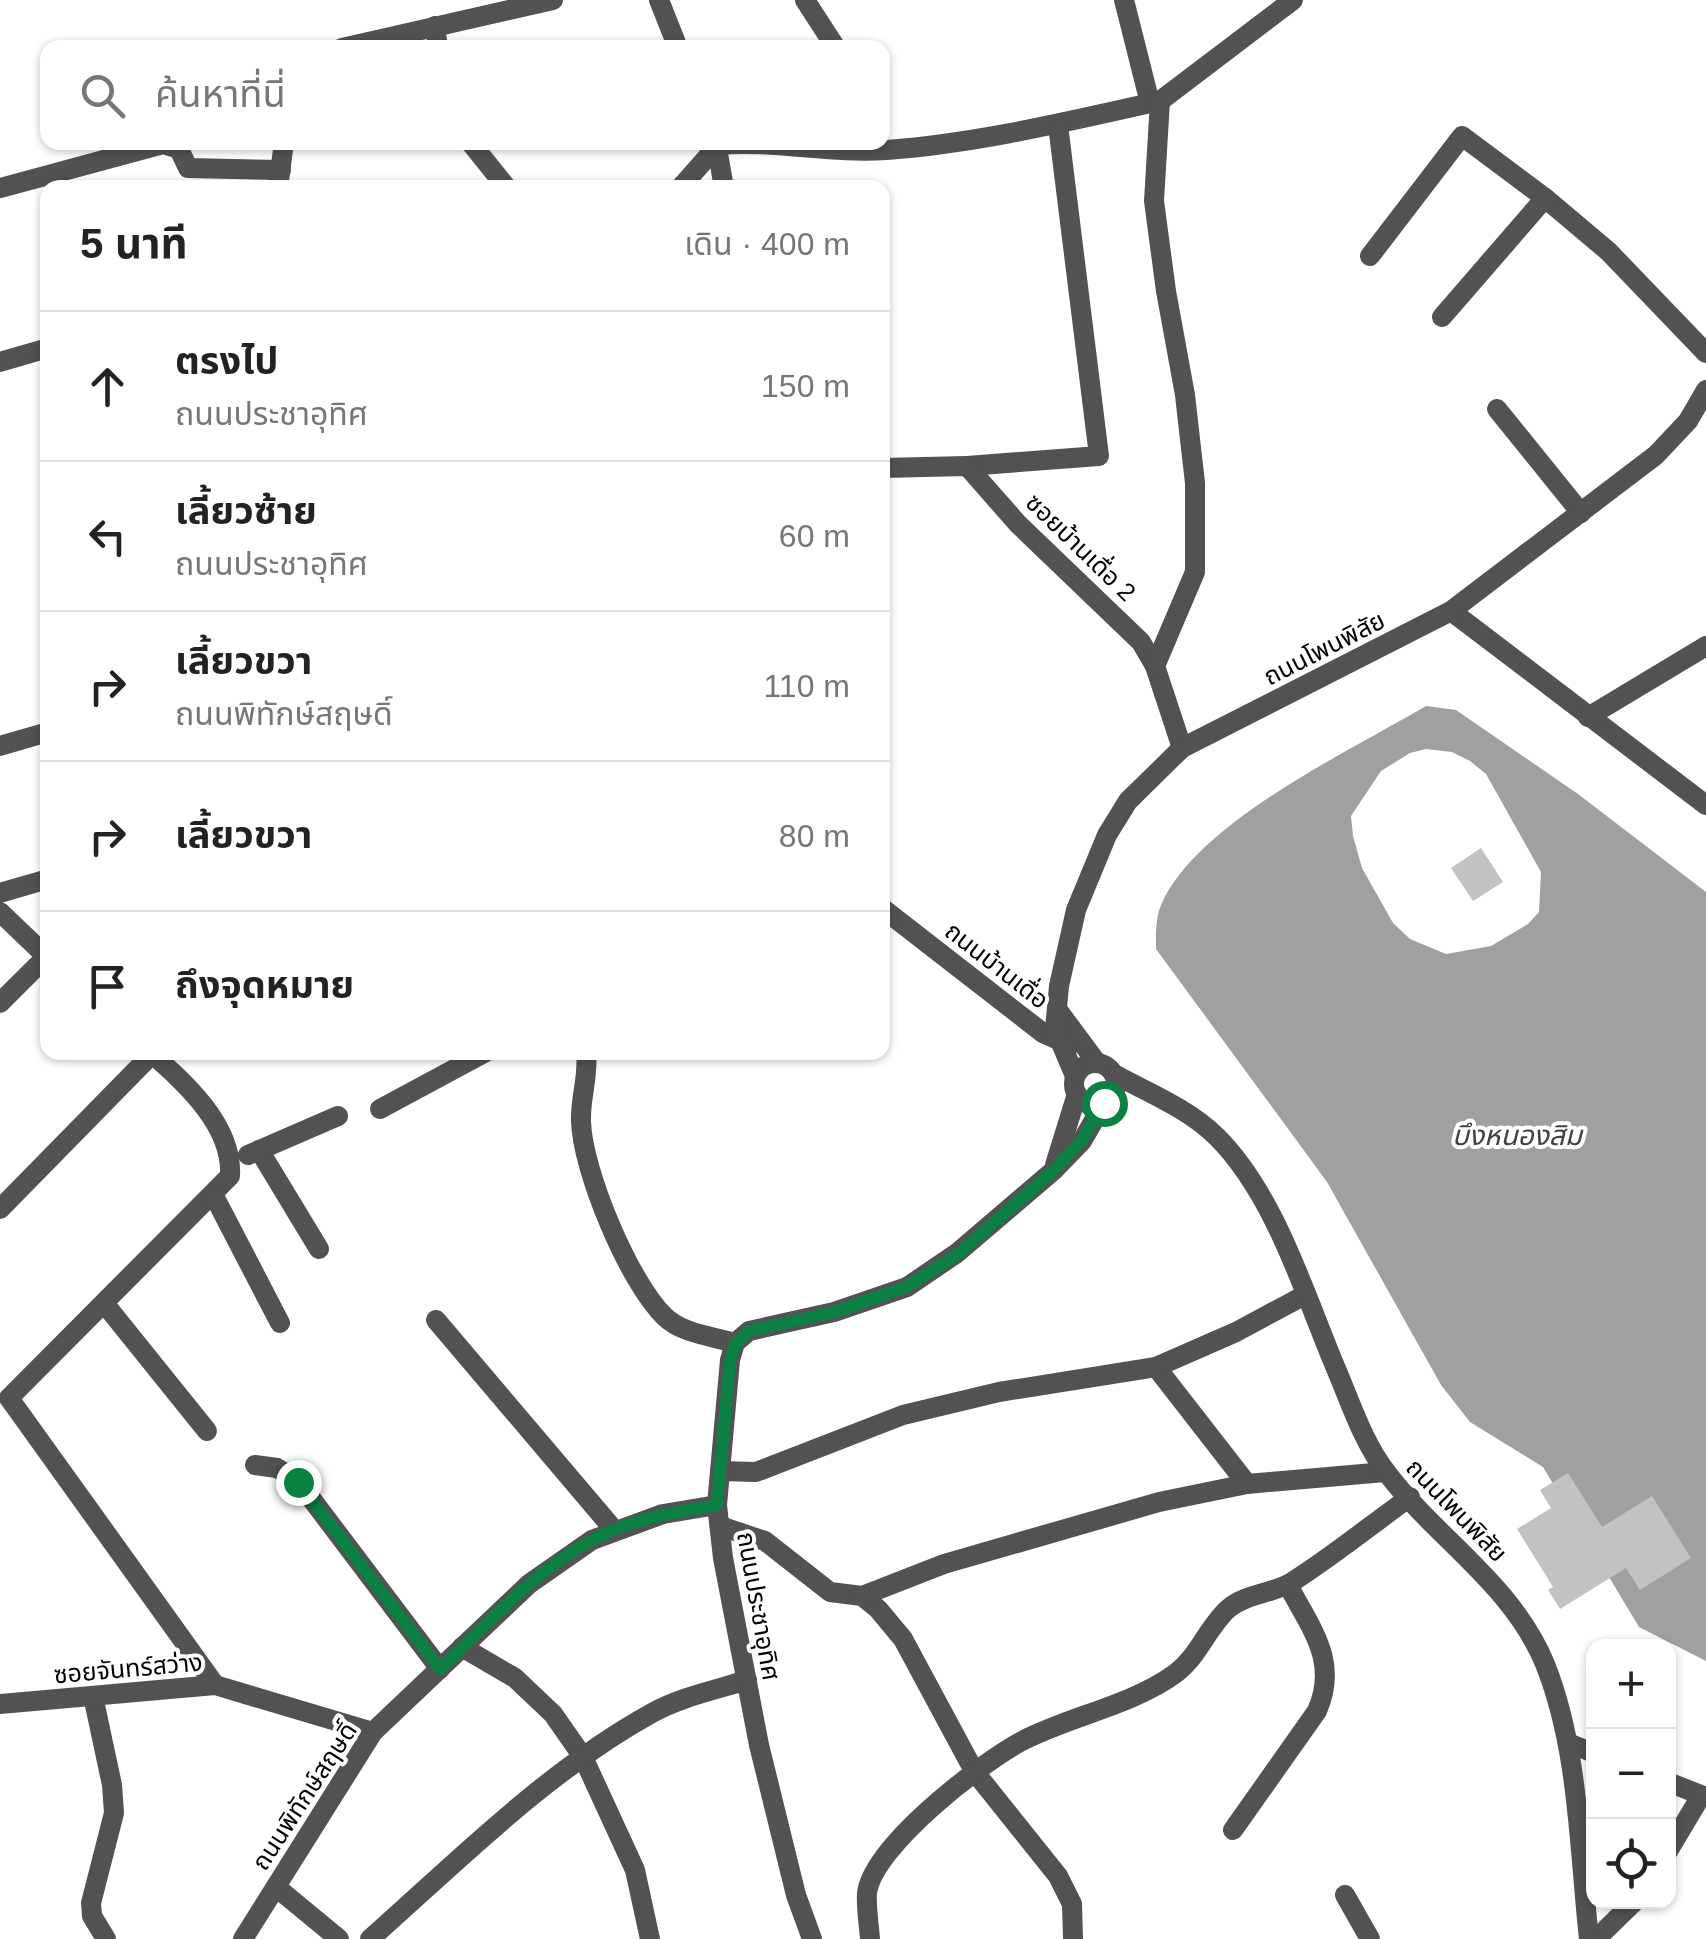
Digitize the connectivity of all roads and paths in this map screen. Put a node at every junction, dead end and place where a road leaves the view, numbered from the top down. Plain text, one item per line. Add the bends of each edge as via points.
1 (553, 0) edge
2 (659, 0) edge
3 (1124, 0) edge
4 (1293, 0) edge
5 (808, 1) edge
6 (1268, 8) edge
7 (435, 26) junction
8 (376, 40) edge
9 (437, 40) edge
10 (675, 40) edge
11 (831, 40) edge
12 (1155, 102) junction
13 (1058, 125) junction
14 (890, 145) edge
15 (141, 150) edge
16 (179, 150) edge
17 (283, 150) edge
18 (476, 150) edge
19 (712, 150) edge
20 (718, 150) edge
21 (280, 179) edge
22 (501, 180) edge
23 (687, 180) edge
24 (723, 180) edge
25 (0, 188) edge
26 (1545, 198) junction
27 (1370, 256) dead end
28 (1442, 317) dead end
29 (40, 350) edge
30 (1706, 353) edge
31 (0, 362) edge
32 (1706, 390) edge
33 (1497, 409) dead end
34 (967, 466) junction
35 (890, 468) edge
36 (1581, 513) junction
37 (1451, 612) junction
38 (1706, 646) edge
39 (1155, 666) junction
40 (1588, 717) junction
41 (40, 734) edge
42 (0, 746) edge
43 (1182, 748) junction
44 (1706, 806) edge
45 (40, 880) edge
46 (0, 893) edge
47 (0, 912) edge
48 (890, 914) edge
49 (40, 951) edge
50 (40, 965) edge
51 (0, 1003) edge
52 (1057, 1009) junction
53 (1060, 1043) junction
54 (145, 1060) edge
55 (160, 1060) edge
56 (471, 1060) edge
57 (587, 1060) edge
58 (1100, 1062) junction
59 (1076, 1085) junction
60 (1107, 1101) junction
61 (1168, 1102) junction
62 (380, 1108) dead end
63 (338, 1116) dead end
64 (258, 1150) junction
65 (231, 1162) junction
66 (1053, 1171) junction
67 (212, 1194) junction
68 (0, 1209) edge
69 (320, 1249) dead end
70 (1305, 1294) junction
71 (104, 1303) junction
72 (436, 1320) dead end
73 (280, 1323) dead end
74 (736, 1343) junction
75 (1156, 1366) junction
76 (5, 1402) edge
77 (207, 1431) dead end
78 (255, 1465) dead end
79 (720, 1471) junction
80 (1385, 1472) junction
81 (1246, 1484) junction
82 (1410, 1497) junction
83 (718, 1516) junction
84 (615, 1531) junction
85 (1288, 1585) junction
86 (862, 1596) junction
87 (462, 1647) junction
88 (440, 1669) junction
89 (747, 1680) junction
90 (216, 1685) junction
91 (93, 1696) junction
92 (0, 1704) edge
93 (374, 1732) junction
94 (1568, 1743) junction
95 (1586, 1750) edge
96 (583, 1757) junction
97 (974, 1771) junction
98 (1676, 1785) edge
99 (1704, 1796) edge
100 (1232, 1830) dead end
101 (1676, 1839) edge
102 (276, 1887) junction
103 (1345, 1895) dead end
104 (1627, 1909) edge
105 (106, 1939) edge
106 (243, 1939) edge
107 (339, 1939) edge
108 (370, 1939) edge
109 (650, 1939) edge
110 (812, 1939) edge
111 (870, 1939) edge
112 (1073, 1939) edge
113 (1370, 1939) edge
114 (1588, 1939) edge
115 (1596, 1939) edge

1 - 7 street
2 - 10 street
3 - 12 street
4 - 6 street
5 - 11 street
6 - 12 street
7 - 8 street
7 - 9 street
12 - 13 street
12 - 39 street via 1154,201 1195,483 1195,572
13 - 14 street
13 - 34 street via 1099,456
15 - 25 street
16 - 21 street via 188,168
17 - 21 street
18 - 22 street
19 - 23 street
20 - 24 street
26 - 27 street via 1462,136
26 - 28 street
26 - 30 street via 1609,252
29 - 31 street
32 - 36 street, ถนนโพนพิสัย via 1656,456
33 - 36 street
34 - 35 street
34 - 39 street, ซอยบ้านเดื่อ 2 via 1131,630
36 - 37 street, ถนนโพนพิสัย
37 - 40 street
37 - 43 street, ถนนโพนพิสัย
38 - 40 street
39 - 43 street, ซอยบ้านเดื่อ 2
40 - 44 street
41 - 42 street
43 - 52 street, ถนนโพนพิสัย via 1128,801 1106,835 1076,910
45 - 46 street
47 - 49 street
48 - 53 street, ถนนบ้านเดื่อ
50 - 51 street
52 - 53 street, ถนนโพนพิสัย
52 - 58 street
53 - 58 street, ถนนบ้านเดื่อ
53 - 59 street
54 - 68 street
55 - 65 street via 211,1116
56 - 62 street
57 - 74 street via 584,1148 634,1276 680,1328
58 - 59 street via 1084,1066
58 - 60 street via 1116,1088
58 - 61 street, ถนนโพนพิสัย
59 - 60 street via 1086,1103
59 - 66 street
60 - 61 street
60 - 66 street
61 - 70 street, ถนนโพนพิสัย via 1217,1137 1244,1170
63 - 64 street
64 - 65 street
64 - 69 street
65 - 67 street via 230,1176
66 - 74 street via 958,1254 906,1287 749,1331
67 - 71 street
67 - 73 street
70 - 75 street
70 - 80 street, ถนนโพนพิสัย
71 - 76 street
71 - 77 street
72 - 84 street
74 - 79 street, ถนนประชาอุทิศ
75 - 79 street via 902,1415 756,1472
75 - 81 street
76 - 90 street
78 - 88 street via 277,1468 298,1482
79 - 83 street, ถนนประชาอุทิศ
80 - 81 street
80 - 82 street, ถนนโพนพิสัย
81 - 86 street via 962,1559
82 - 85 street
82 - 94 street, ถนนโพนพิสัย via 1514,1610 1544,1663
83 - 84 street, ถนนพิทักษ์สฤษดิ์ via 663,1514
83 - 86 street via 765,1540 830,1592
83 - 89 street, ถนนประชาอุทิศ
84 - 87 street, ถนนพิทักษ์สฤษดิ์ via 530,1584
85 - 97 street via 1225,1611 1176,1672 1024,1740
85 - 100 street via 1322,1652 1326,1692
86 - 97 street via 902,1639
87 - 88 street, ถนนพิทักษ์สฤษดิ์
87 - 96 street via 516,1678 554,1714
88 - 93 street, ถนนพิทักษ์สฤษดิ์
89 - 96 street via 655,1710
89 - 110 street, ถนนประชาอุทิศ via 796,1896
90 - 91 street, ซอยจันทร์สว่าง
90 - 93 street, ซอยจันทร์สว่าง
91 - 92 street, ซอยจันทร์สว่าง
91 - 105 street via 114,1813 91,1903
93 - 102 street, ถนนพิทักษ์สฤษดิ์
94 - 95 street
94 - 114 street, ถนนโพนพิสัย
96 - 108 street
96 - 109 street via 635,1870
97 - 111 street via 887,1856 867,1890
97 - 112 street via 1058,1876 1072,1904
98 - 99 street
99 - 101 street
102 - 106 street, ถนนพิทักษ์สฤษดิ์
102 - 107 street
103 - 113 street
104 - 115 street

